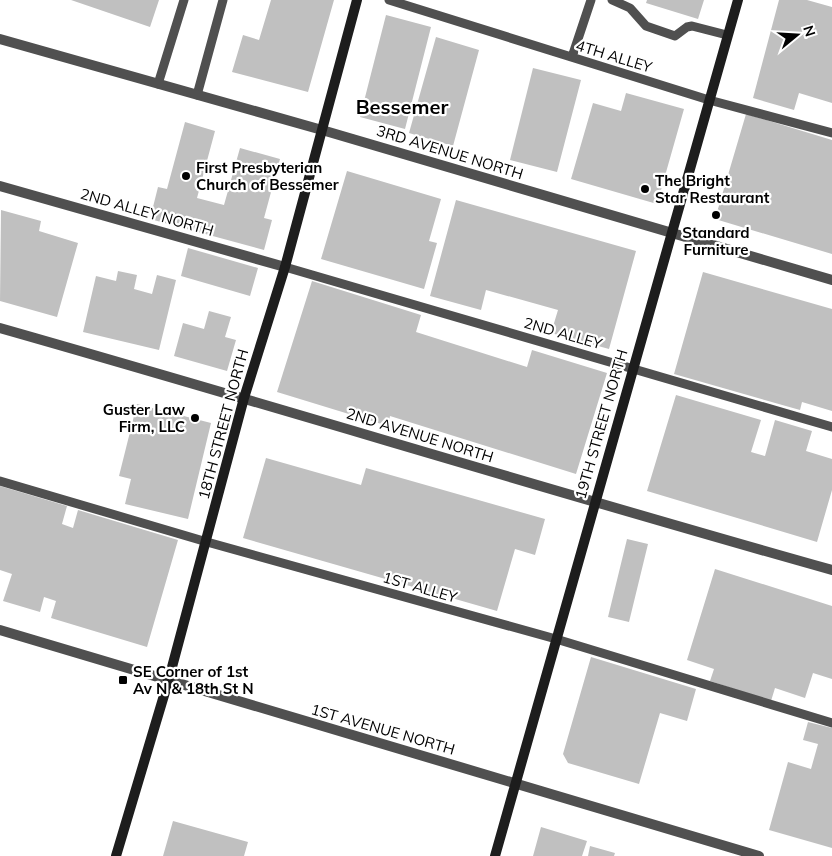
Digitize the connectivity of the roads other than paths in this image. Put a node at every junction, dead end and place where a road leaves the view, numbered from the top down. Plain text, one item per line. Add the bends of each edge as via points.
1 (184, 0) edge
2 (223, 0) edge
3 (357, 0) edge
4 (389, 0) edge
5 (591, 0) edge
6 (612, 0) edge
7 (738, 0) edge
8 (727, 36) junction
9 (0, 40) edge
10 (572, 57) junction
11 (158, 84) junction
12 (197, 95) junction
13 (709, 100) junction
14 (322, 130) junction
15 (832, 133) edge
16 (0, 186) edge
17 (670, 233) junction
18 (285, 267) junction
19 (832, 280) edge
20 (0, 328) edge
21 (632, 367) junction
22 (244, 398) junction
23 (832, 427) edge
24 (0, 480) edge
25 (594, 503) junction
26 (207, 542) junction
27 (832, 570) edge
28 (0, 630) edge
29 (556, 638) junction
30 (168, 682) junction
31 (832, 723) edge
32 (516, 782) junction
33 (116, 856) edge
34 (495, 856) edge
35 (758, 856) edge

1 - 11 lane
2 - 12 lane
3 - 14 street, 18TH STREET NORTH
4 - 10 lane, 4TH ALLEY
5 - 10 lane
6 - 8 lane via 630,8 646,26 675,36 692,26
7 - 8 street, 19TH STREET NORTH
8 - 13 street, 19TH STREET NORTH
9 - 11 street, 3RD AVENUE NORTH
10 - 13 lane, 4TH ALLEY
11 - 12 street, 3RD AVENUE NORTH
12 - 14 street, 3RD AVENUE NORTH
13 - 15 lane, 4TH ALLEY
13 - 17 street, 19TH STREET NORTH
14 - 17 street, 3RD AVENUE NORTH
14 - 18 street, 18TH STREET NORTH
16 - 18 street, 2ND ALLEY NORTH
17 - 19 street, 3RD AVENUE NORTH
17 - 21 street, 19TH STREET NORTH
18 - 21 lane, 2ND ALLEY
18 - 22 street, 18TH STREET NORTH
20 - 22 street, 2ND AVENUE NORTH
21 - 23 lane, 2ND ALLEY
21 - 25 street, 19TH STREET NORTH
22 - 25 street, 2ND AVENUE NORTH
22 - 26 street, 18TH STREET NORTH
24 - 26 lane, 1ST ALLEY
25 - 27 street, 2ND AVENUE NORTH
25 - 29 street, 19TH STREET NORTH
26 - 29 lane, 1ST ALLEY
26 - 30 street, 18TH STREET NORTH
28 - 30 street, 1ST AVENUE NORTH
29 - 31 lane, 1ST ALLEY
29 - 32 street, 19TH STREET NORTH
30 - 32 street, 1ST AVENUE NORTH
30 - 33 street, 18TH STREET NORTH
32 - 34 street, 19TH STREET NORTH
32 - 35 street, 1ST AVENUE NORTH

